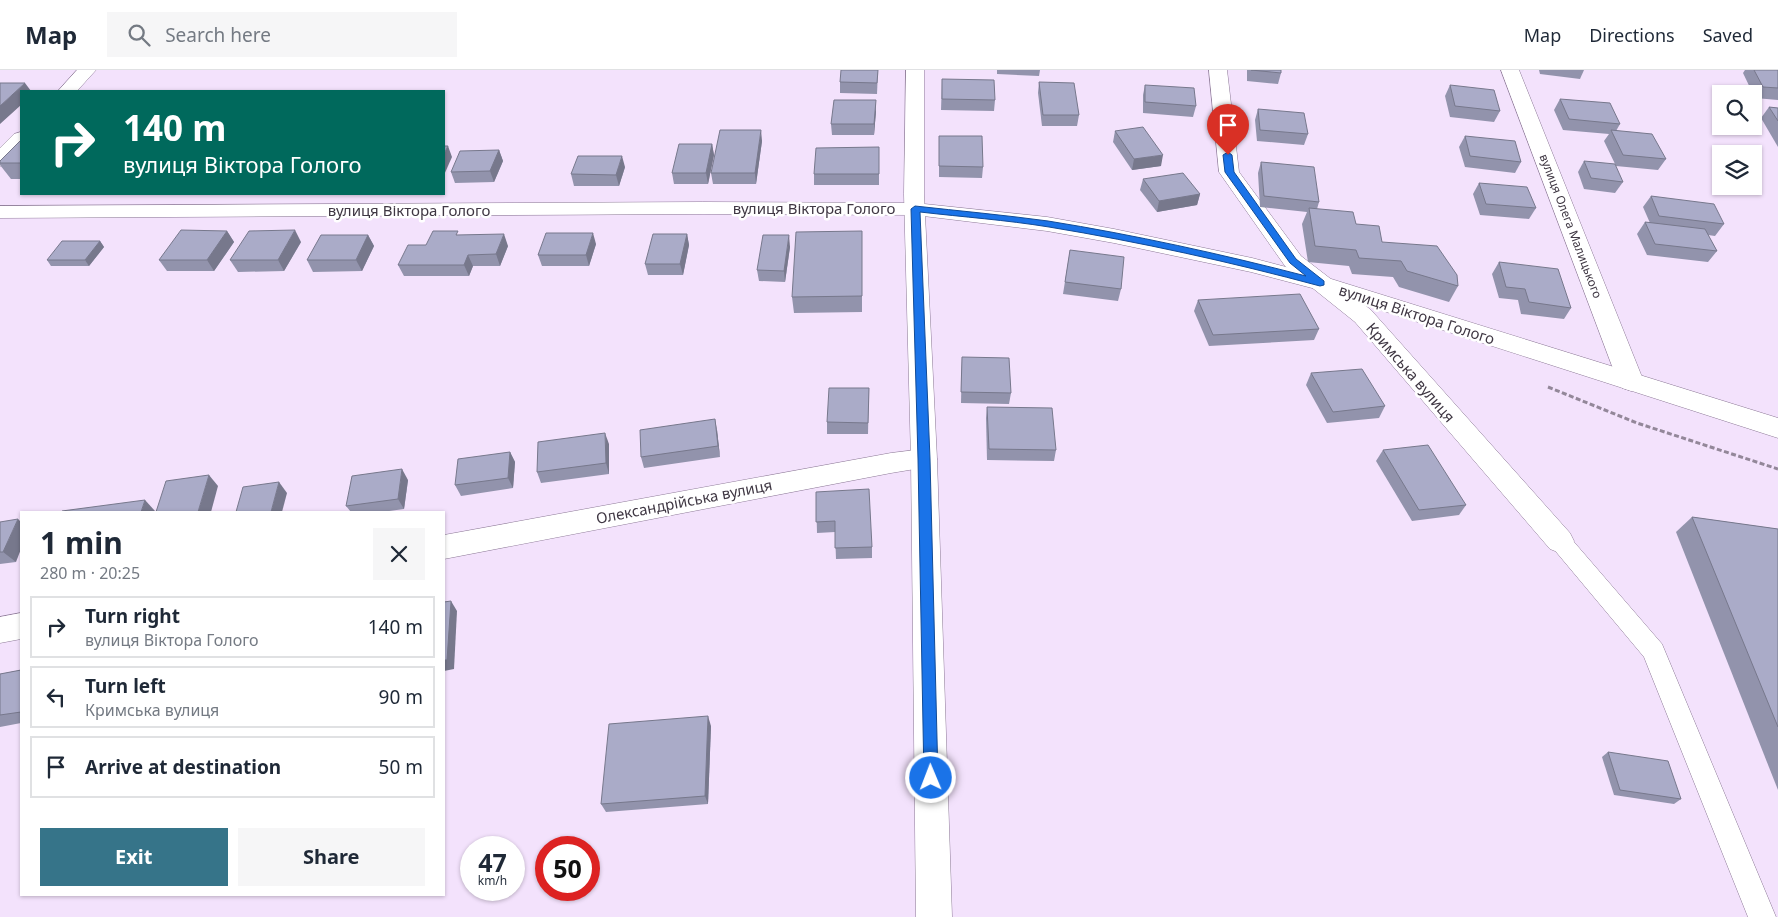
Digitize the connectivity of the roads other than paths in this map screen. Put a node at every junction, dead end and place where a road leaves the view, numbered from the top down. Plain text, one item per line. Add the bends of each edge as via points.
1 (88, 70) edge
2 (915, 70) edge
3 (1218, 70) edge
4 (1510, 70) edge
5 (68, 90) edge
6 (20, 139) edge
7 (0, 160) edge
8 (915, 209) junction
9 (0, 212) edge
10 (1320, 283) junction
11 (1631, 382) junction
12 (1778, 428) edge
13 (924, 459) junction
14 (1560, 541) joint
15 (445, 547) edge
16 (20, 626) edge
17 (0, 630) edge
18 (934, 917) edge
19 (1762, 917) edge

1 - 5 main road
2 - 8 main road
3 - 10 main road, Кримська вулиця via 1230,172 1293,261
4 - 11 main road, вулиця Олега Малицького
6 - 7 main road
8 - 9 main road, вулиця Віктора Голого
8 - 10 main road, вулиця Віктора Голого via 1047,224 1114,236
8 - 13 main road
10 - 11 main road, вулиця Віктора Голого
10 - 14 main road, Кримська вулиця via 1363,316
11 - 12 main road, вулиця Віктора Голого
13 - 15 main road, Олександрійська вулиця via 891,462
13 - 18 main road
14 - 19 lane via 1654,651
16 - 17 main road

